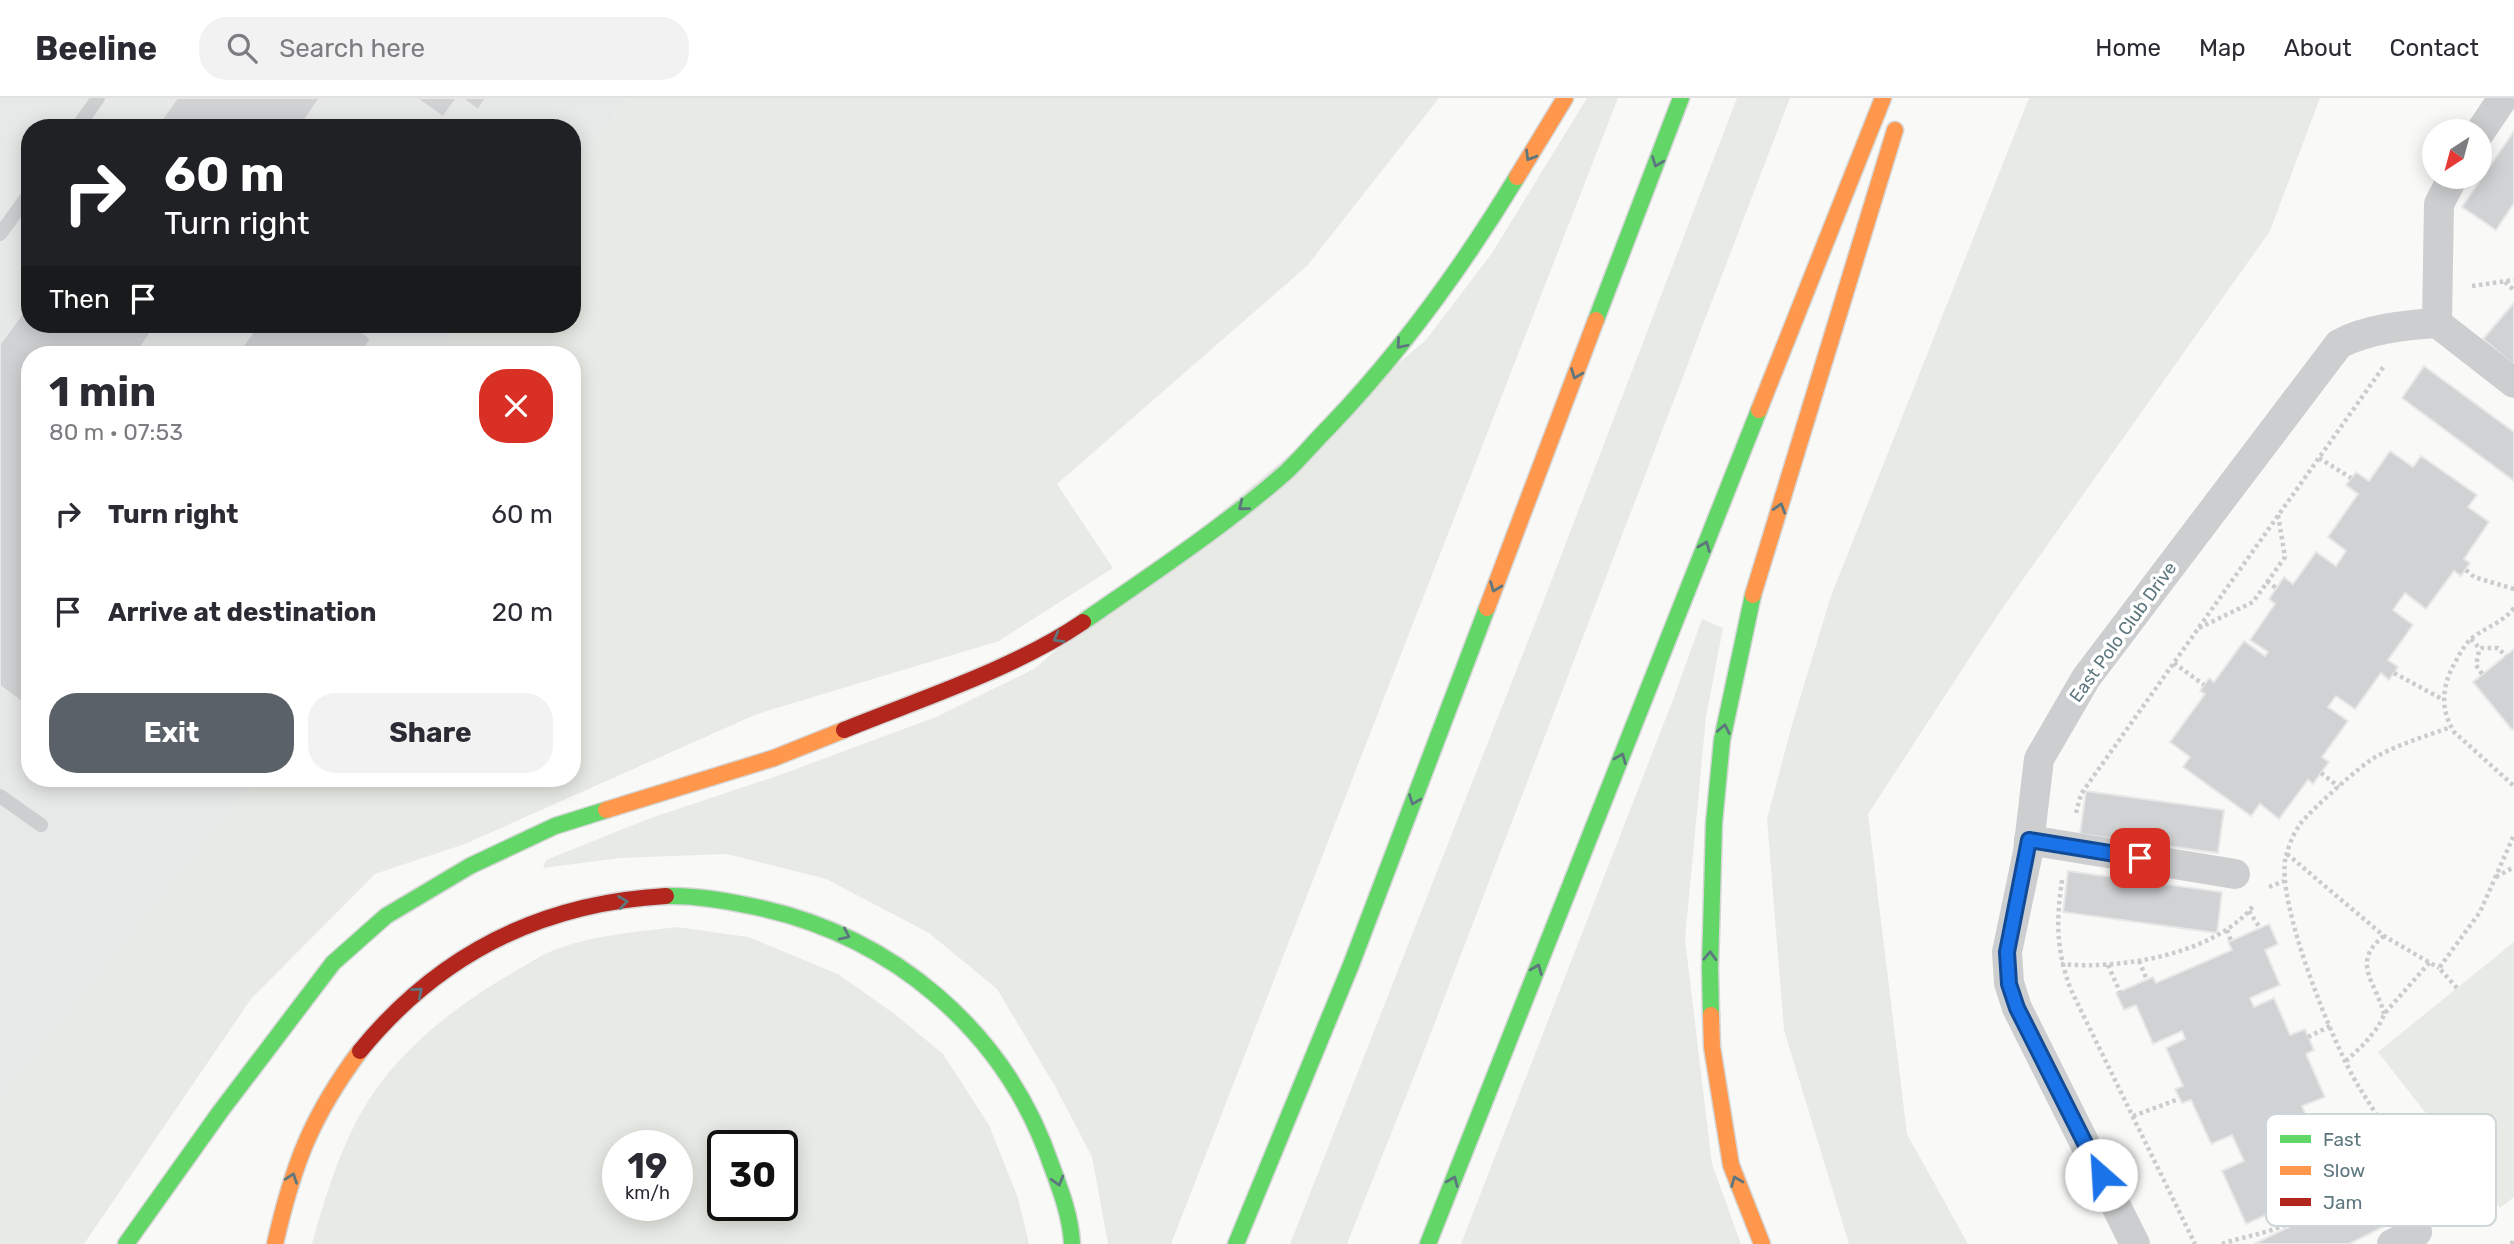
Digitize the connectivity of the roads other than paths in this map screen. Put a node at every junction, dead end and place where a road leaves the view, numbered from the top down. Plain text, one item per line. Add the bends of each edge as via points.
1 (98, 98) edge
2 (1565, 98) edge
3 (1681, 98) edge
4 (1883, 98) edge
5 (2503, 98) edge
6 (1900, 111) dead end
7 (83, 119) edge
8 (2489, 119) edge
9 (2447, 189) edge
10 (21, 205) edge
11 (0, 234) edge
12 (2425, 324) junction
13 (2514, 383) edge
14 (0, 796) edge
15 (41, 825) dead end
16 (2029, 840) junction
17 (2235, 874) dead end
18 (126, 1244) edge
19 (275, 1244) edge
20 (1072, 1244) edge
21 (1237, 1244) edge
22 (1428, 1244) edge
23 (1762, 1244) edge
24 (2135, 1244) edge

1 - 7 lane
2 -> 18 highway via 1493,216 1424,316 1356,399 1286,472 1212,531 1060,638 996,668 774,758 555,826 470,866 386,916 326,972
3 -> 21 highway via 1356,952
22 -> 4 highway
5 - 8 street
23 -> 6 highway via 1731,1166 1712,1047 1713,836 1722,740 1747,615
9 - 12 street via 2439,204
10 - 11 lane
12 - 13 street
12 - 16 street, East Polo Club Drive via 2349,338 2339,344 2085,678 2039,759
14 - 15 lane
16 - 17 street
16 - 24 street, East Polo Club Drive via 2007,952 2009,984
19 -> 20 highway via 289,1185 310,1129 396,1010 438,975 537,920 580,908 676,895 812,920 846,934 928,984 989,1045 1017,1088 1049,1152

